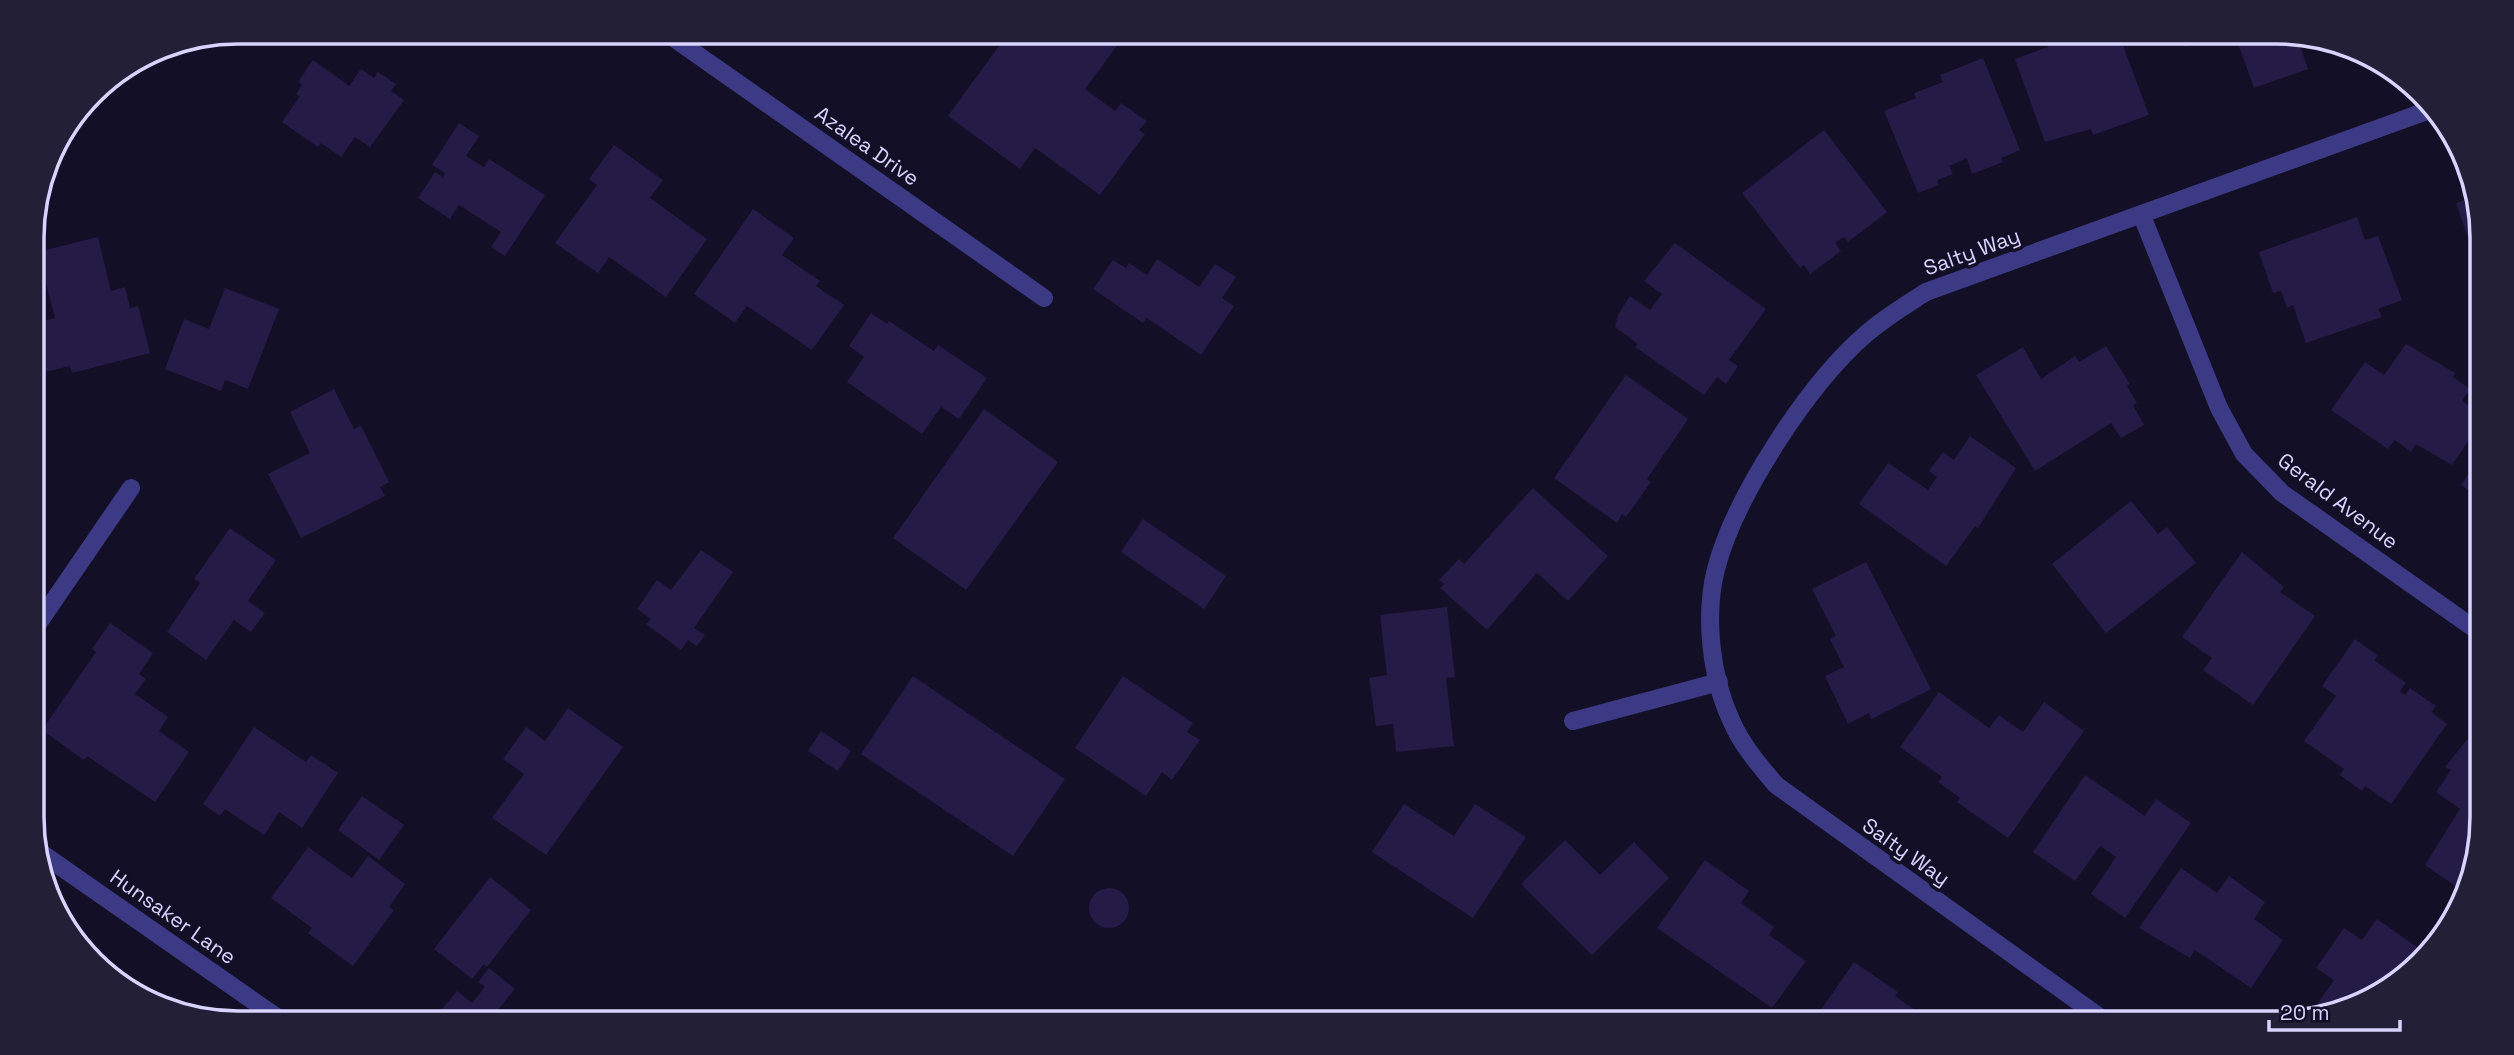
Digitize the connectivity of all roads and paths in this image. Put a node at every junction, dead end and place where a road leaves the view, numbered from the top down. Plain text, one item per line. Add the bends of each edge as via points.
1 (682, 44) edge
2 (2424, 112) edge
3 (2142, 216) junction
4 (1044, 298) dead end
5 (131, 488) dead end
6 (44, 615) edge
7 (2470, 625) edge
8 (1719, 682) junction
9 (1573, 721) dead end
10 (48, 858) edge
11 (266, 1011) edge
12 (2092, 1011) edge

1 - 4 street, Azalea Drive
2 - 3 street, Salty Way
3 - 7 street, Gerald Avenue via 2219,408 2244,454 2283,493
3 - 8 street, Salty Way via 1926,292 1866,334 1839,360 1760,470 1716,570 1712,649
5 - 6 street
8 - 9 street
8 - 12 street, Salty Way via 1731,720 1753,758 1776,785
10 - 11 street, Hunsaker Lane

